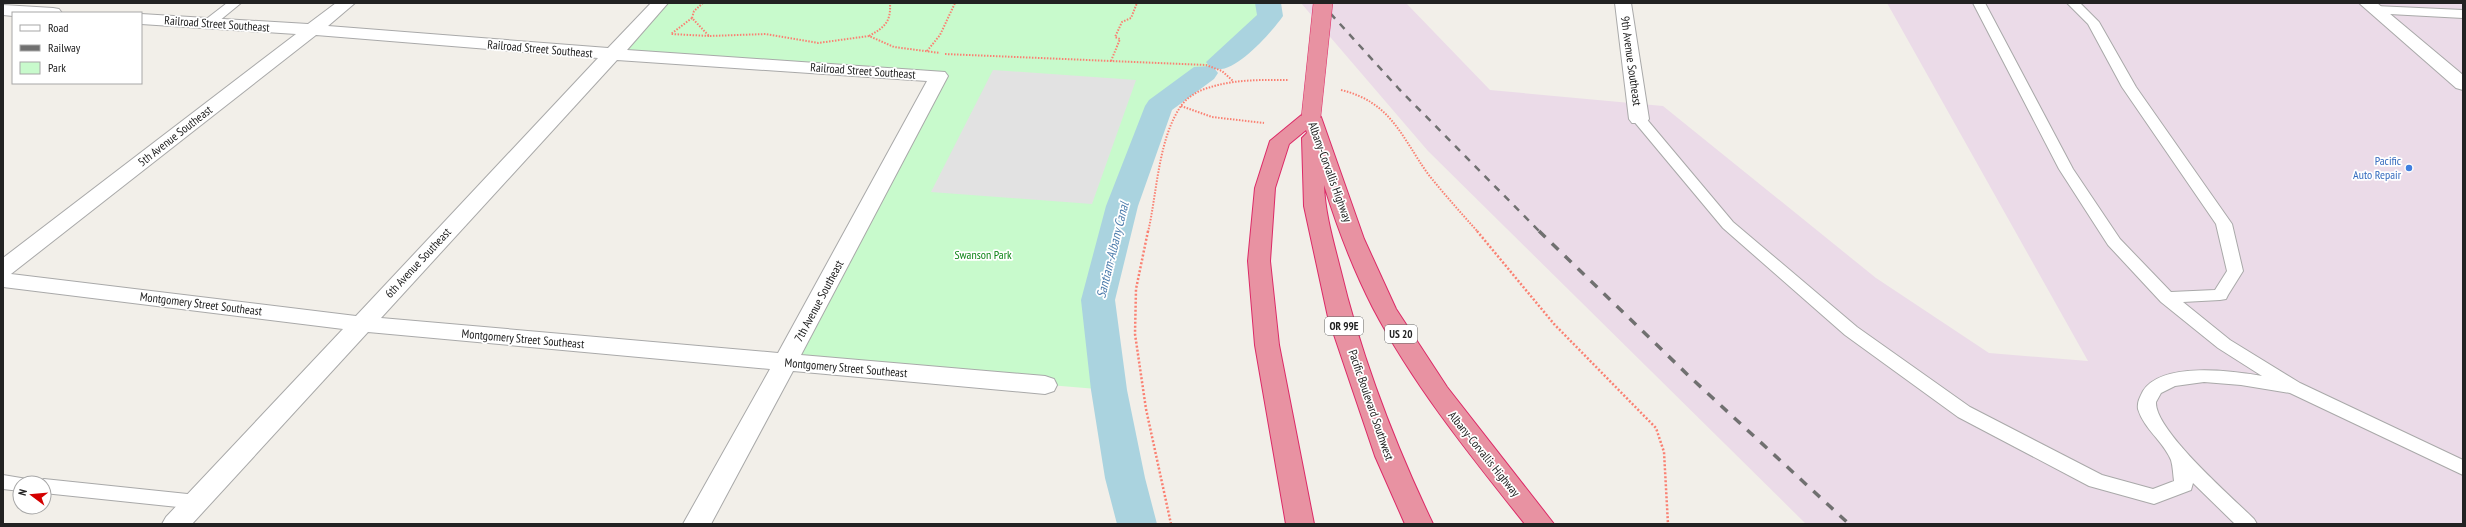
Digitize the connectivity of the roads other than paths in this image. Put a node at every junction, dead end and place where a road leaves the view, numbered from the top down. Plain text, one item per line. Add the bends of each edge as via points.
1 (235, 3) edge
2 (347, 3) edge
3 (660, 3) edge
4 (1324, 3) edge
5 (1622, 3) edge
6 (1979, 3) edge
7 (2073, 3) edge
8 (2371, 6) edge
9 (12, 10) edge
10 (39, 12) edge
11 (2463, 14) edge
12 (142, 19) edge
13 (209, 23) junction
14 (313, 30) junction
15 (611, 54) junction
16 (938, 76) joint
17 (2463, 84) edge
18 (1311, 117) junction
19 (1639, 119) joint
20 (3, 269) edge
21 (3, 280) edge
22 (2167, 298) junction
23 (362, 324) junction
24 (785, 363) junction
25 (1045, 385) dead end
26 (2294, 387) junction
27 (2179, 457) junction
28 (2463, 468) edge
29 (52, 487) edge
30 (197, 502) junction
31 (176, 524) edge
32 (697, 524) edge
33 (1300, 524) edge
34 (1419, 524) edge
35 (1540, 524) edge
36 (2247, 524) edge

1 - 13 lane
2 - 14 street, 5th Avenue Southeast
3 - 15 street, 6th Avenue Southeast
4 - 18 highway, US 20, bridge
5 - 19 street, 9th Avenue Southeast
6 - 22 lane via 2066,169 2114,242
7 - 22 lane via 2093,22 2129,87 2224,224 2235,271 2220,295
8 - 11 lane
8 - 17 street
9 - 10 street
12 - 13 street, Railroad Street Southeast
13 - 14 street, Railroad Street Southeast
14 - 15 street, Railroad Street Southeast
14 - 20 street, 5th Avenue Southeast
15 - 16 street, Railroad Street Southeast
15 - 23 street, 6th Avenue Southeast
16 - 24 street, 7th Avenue Southeast
18 - 33 highway, Albany-Corvallis Highway via 1280,141 1265,188 1259,261 1267,345
18 - 34 highway, Pacific Boulevard Southwest / OR 99E via 1314,206 1340,316 1388,456
18 - 35 highway, Albany-Corvallis Highway / US 20 via 1352,232 1385,308 1447,408
19 - 27 lane via 1728,225 1851,331 1964,412 2096,480 2154,497 2184,485
21 - 23 street, Montgomery Street Southeast
22 - 26 lane via 2224,344
23 - 24 street, Montgomery Street Southeast
23 - 30 street, 6th Avenue Southeast
24 - 25 street, Montgomery Street Southeast
24 - 32 street, 7th Avenue Southeast
26 - 27 lane via 2205,375 2180,377 2164,383 2151,392 2146,406 2152,421
26 - 28 lane
27 - 36 lane
29 - 30 lane
30 - 31 street, 6th Avenue Southeast

